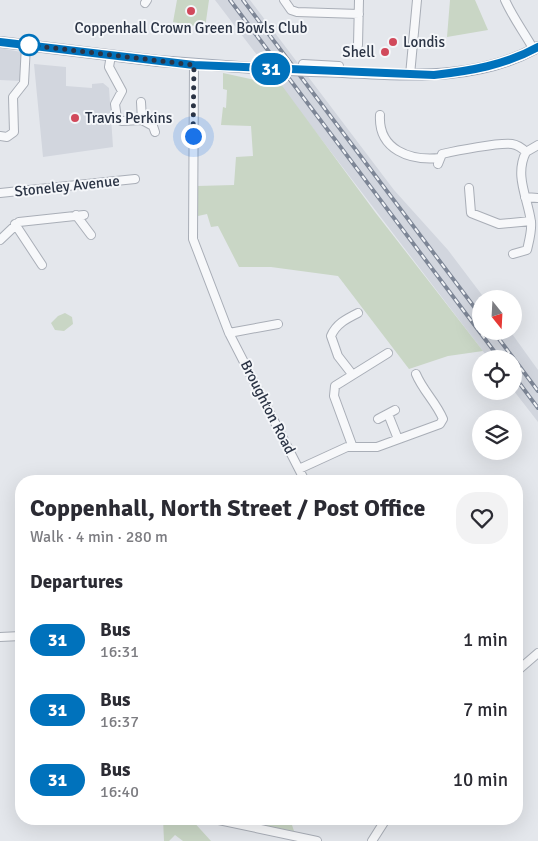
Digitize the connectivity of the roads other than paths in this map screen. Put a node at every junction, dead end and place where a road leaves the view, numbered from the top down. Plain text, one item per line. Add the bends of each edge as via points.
1 (284, 0) edge
2 (359, 0) edge
3 (418, 0) edge
4 (505, 0) edge
5 (359, 14) junction
6 (0, 42) edge
7 (26, 45) junction
8 (358, 45) dead end
9 (536, 48) edge
10 (111, 55) junction
11 (302, 64) dead end
12 (194, 65) junction
13 (339, 72) junction
14 (410, 75) junction
15 (141, 102) dead end
16 (380, 115) dead end
17 (142, 120) junction
18 (155, 132) dead end
19 (0, 136) edge
20 (538, 145) edge
21 (526, 152) junction
22 (134, 179) dead end
23 (469, 188) dead end
24 (0, 193) edge
25 (525, 197) junction
26 (538, 198) edge
27 (531, 221) junction
28 (15, 224) junction
29 (91, 235) dead end
30 (0, 240) edge
31 (513, 254) dead end
32 (42, 265) dead end
33 (358, 313) dead end
34 (278, 324) dead end
35 (229, 333) junction
36 (388, 353) dead end
37 (352, 374) junction
38 (416, 374) dead end
39 (423, 390) junction
40 (414, 394) dead end
41 (395, 410) dead end
42 (388, 414) junction
43 (378, 419) dead end
44 (398, 439) junction
45 (352, 445) junction
46 (299, 469) junction
47 (302, 475) edge
48 (15, 636) edge
49 (0, 637) edge
50 (538, 654) edge
51 (523, 666) edge
52 (242, 825) edge
53 (382, 825) edge
54 (317, 841) edge
55 (372, 841) edge

1 - 5 street via 291,10 297,12
2 - 5 street
3 - 14 street
4 - 9 street
5 - 8 street
6 - 7 main road
7 - 10 main road
7 - 19 street via 24,83 13,97 18,132
9 - 14 main road via 466,72
10 - 12 main road
10 - 17 street via 109,67 122,91 115,104 117,119
11 - 13 street via 339,66
12 - 13 main road, bridge
12 - 35 street, Broughton Road via 193,239
13 - 14 main road
15 - 17 street
16 - 21 street via 383,136 395,151 439,161 442,154 459,150 479,153 508,144 519,146
17 - 18 street via 153,126
20 - 21 street
21 - 25 street via 521,176
22 - 24 street, Stoneley Avenue
23 - 27 street via 469,215 499,224
25 - 26 street
25 - 27 street
27 - 31 street via 527,250
28 - 29 street via 80,215
28 - 30 street
28 - 32 street
33 - 37 street via 343,320 331,336 338,356
34 - 35 street
35 - 46 street, Broughton Road
36 - 37 street
37 - 45 street via 335,386 334,391
38 - 39 street
39 - 40 street
39 - 44 street via 435,402 443,419 440,424
41 - 42 street
42 - 43 street
42 - 44 street
44 - 45 street via 366,448
45 - 46 street
46 - 47 street, Broughton Road
48 - 49 street
50 - 51 street
52 - 54 street
53 - 55 street

